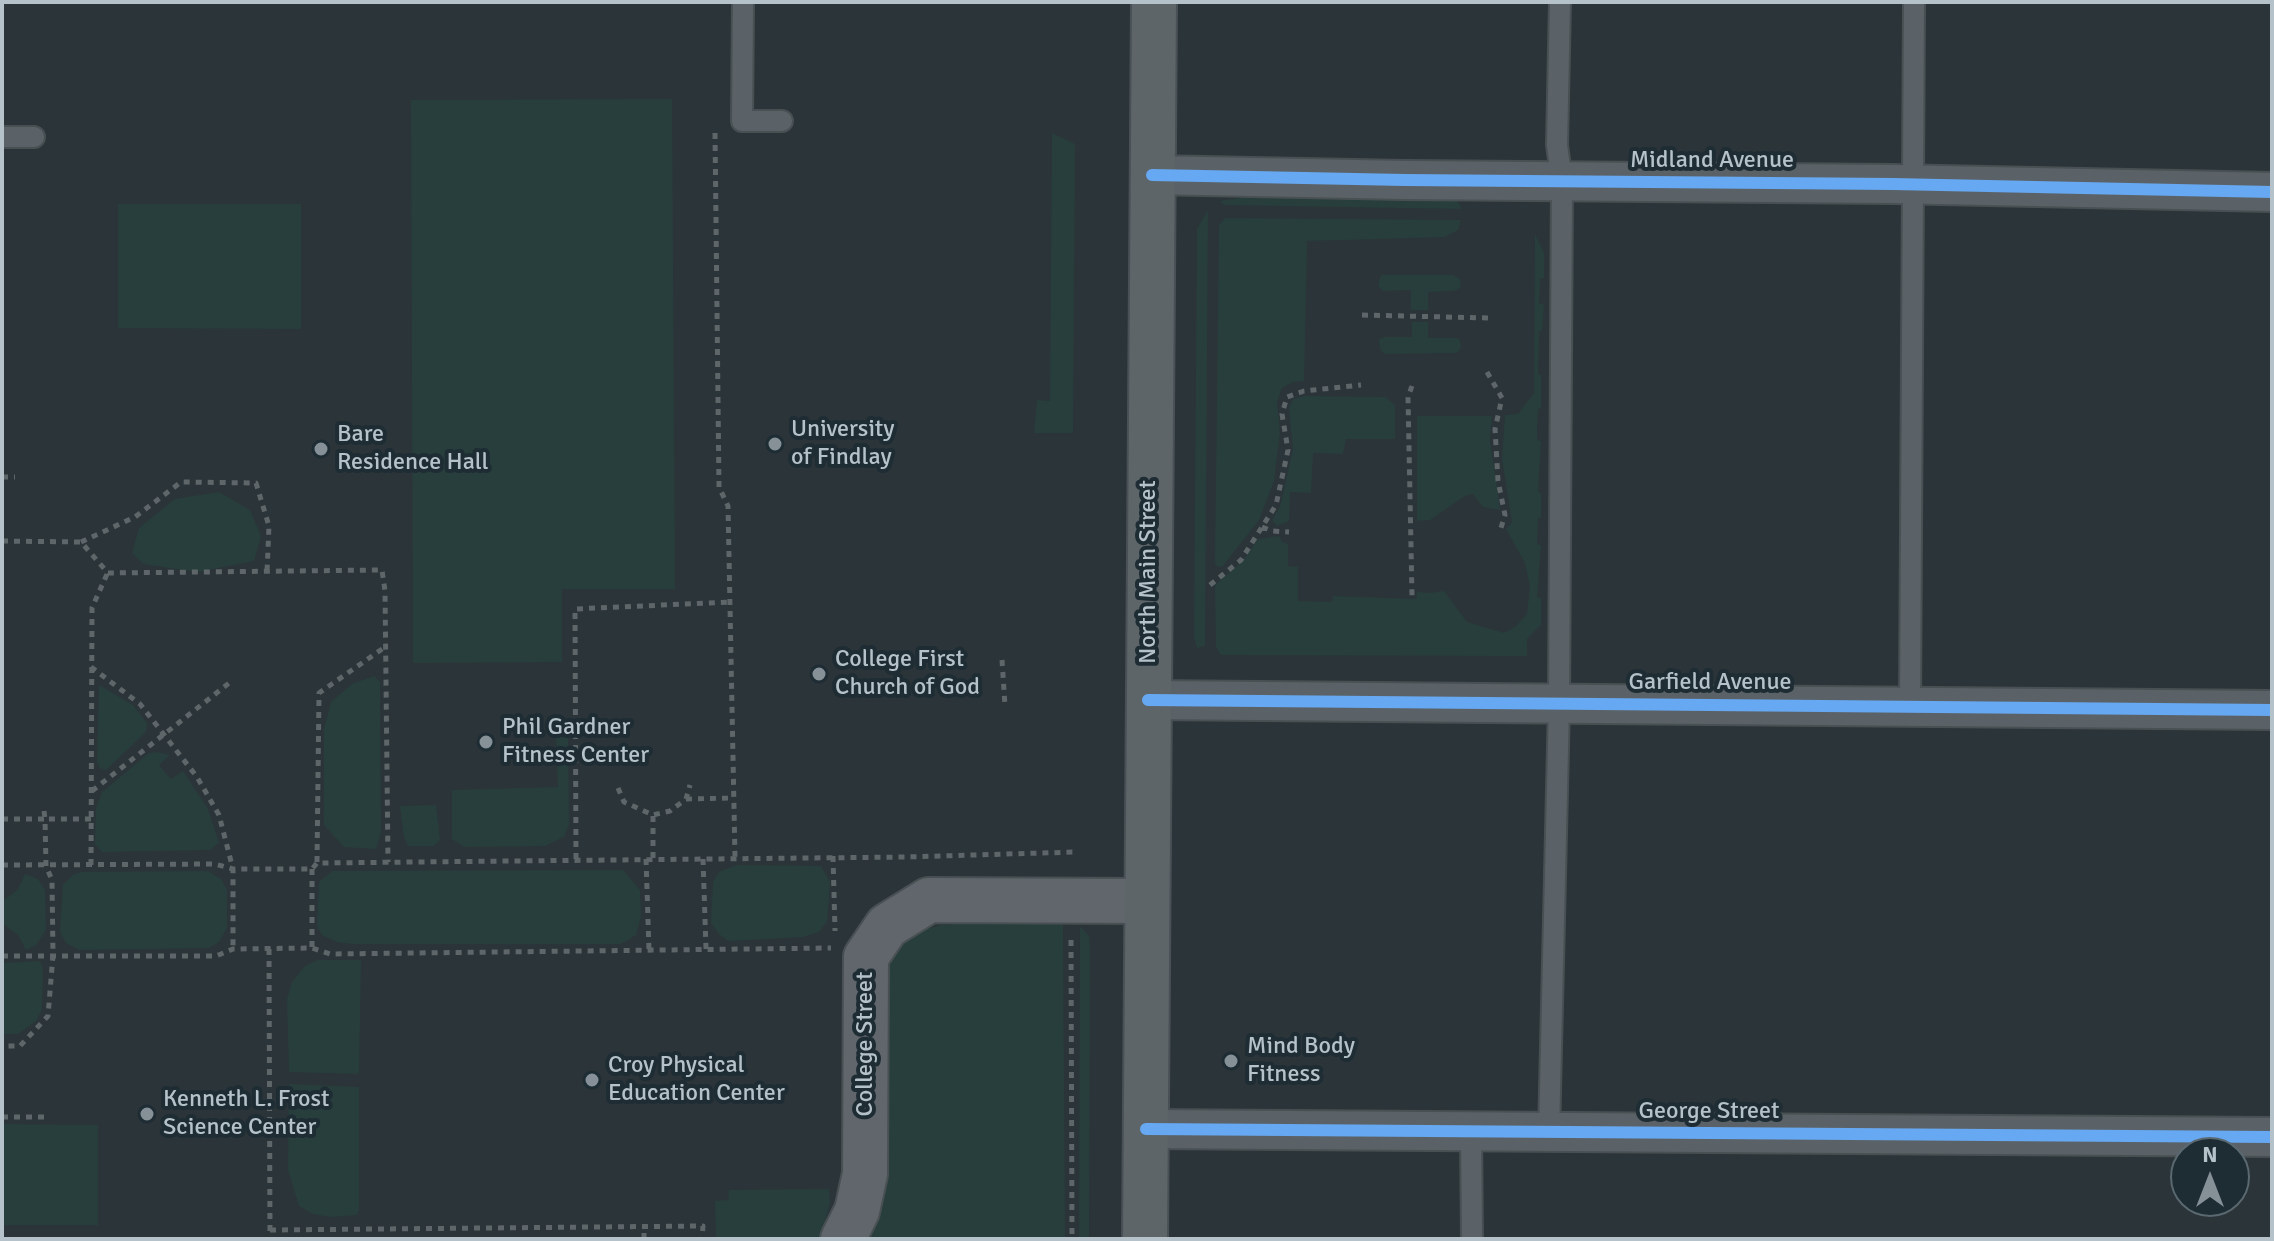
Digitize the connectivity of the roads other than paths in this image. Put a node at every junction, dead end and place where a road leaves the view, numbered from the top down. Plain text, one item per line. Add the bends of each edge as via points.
1 (743, 2) edge
2 (1154, 2) edge
3 (1560, 2) edge
4 (1914, 2) edge
5 (782, 121) dead end
6 (2, 137) edge
7 (34, 137) dead end
8 (1152, 175) junction
9 (1562, 182) junction
10 (1913, 185) junction
11 (2272, 192) edge
12 (1148, 700) junction
13 (1559, 704) junction
14 (1910, 706) junction
15 (2272, 710) edge
16 (1147, 901) junction
17 (1146, 1129) junction
18 (1471, 1132) junction
19 (1549, 1133) junction
20 (2272, 1137) edge
21 (843, 1239) edge
22 (1145, 1239) edge
23 (1472, 1239) edge

1 - 5 lane via 742,121
2 - 8 main road, North Main Street
3 - 9 lane via 1557,145
4 - 10 lane
6 - 7 lane
8 - 9 street, Midland Avenue
8 - 12 main road, North Main Street
9 - 10 street, Midland Avenue
9 - 13 lane
10 - 11 street, Midland Avenue
10 - 14 lane
12 - 13 street, Garfield Avenue
12 - 16 main road, North Main Street
13 - 14 street, Garfield Avenue
13 - 19 lane
14 - 15 street, Garfield Avenue
16 - 17 main road, North Main Street
16 - 21 street, College Street via 929,900 854,948 866,957 865,1174 857,1211
17 - 18 street, George Street
17 - 22 main road, North Main Street
18 - 19 street, George Street
18 - 23 lane
19 - 20 street, George Street

